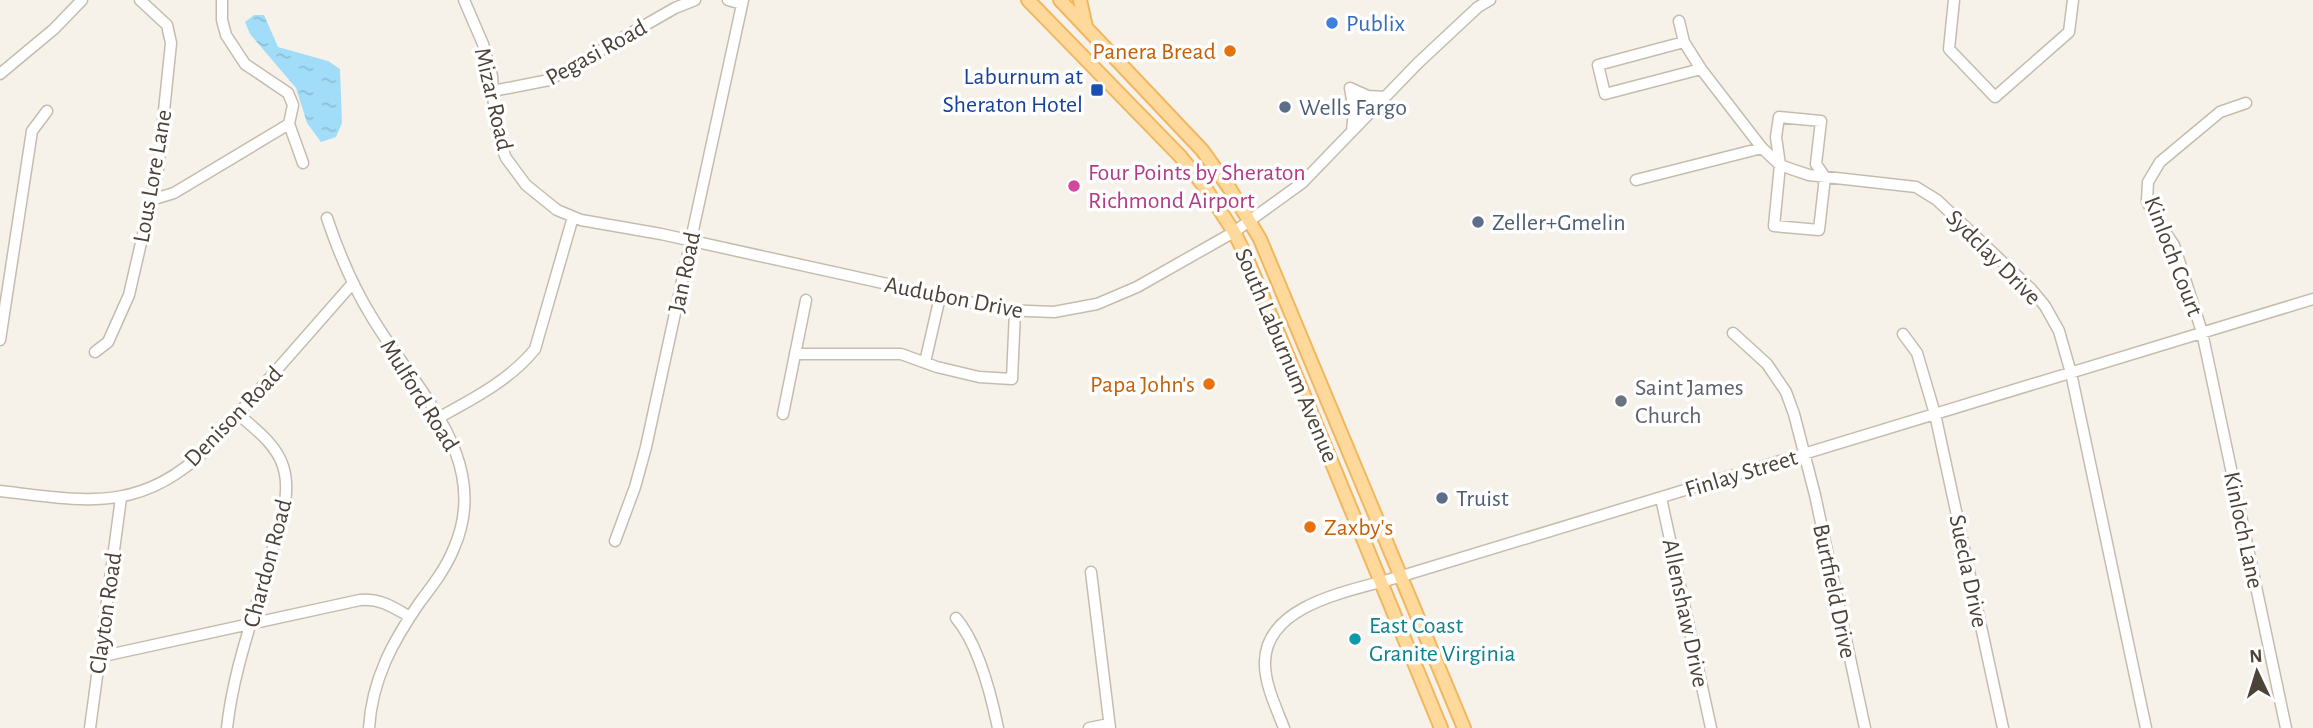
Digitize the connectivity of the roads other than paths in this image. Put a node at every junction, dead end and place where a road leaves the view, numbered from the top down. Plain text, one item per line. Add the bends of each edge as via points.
1 (82, 0) edge
2 (140, 0) edge
3 (222, 0) edge
4 (464, 0) edge
5 (695, 0) edge
6 (728, 0) edge
7 (1027, 0) edge
8 (1060, 0) edge
9 (1080, 0) edge
10 (1490, 0) edge
11 (1954, 0) edge
12 (2073, 0) edge
13 (742, 2) edge
14 (1679, 21) dead end
15 (1086, 27) junction
16 (1684, 42) junction
17 (1701, 69) junction
18 (0, 74) edge
19 (493, 91) junction
20 (1385, 97) junction
21 (2246, 103) dead end
22 (47, 111) dead end
23 (289, 124) junction
24 (1352, 131) junction
25 (1762, 148) junction
26 (303, 163) dead end
27 (1780, 165) junction
28 (1825, 177) junction
29 (1636, 180) dead end
30 (151, 200) junction
31 (573, 217) junction
32 (327, 218) dead end
33 (1250, 220) junction
34 (1234, 232) junction
35 (691, 242) junction
36 (353, 283) junction
37 (940, 297) junction
38 (2313, 299) edge
39 (806, 300) dead end
40 (1014, 312) junction
41 (2202, 332) junction
42 (1733, 333) dead end
43 (1903, 334) dead end
44 (0, 340) edge
45 (95, 352) dead end
46 (795, 354) junction
47 (925, 362) junction
48 (2071, 373) junction
49 (238, 414) junction
50 (782, 414) dead end
51 (1935, 414) junction
52 (438, 418) junction
53 (1805, 454) junction
54 (0, 491) edge
55 (121, 498) junction
56 (1661, 498) junction
57 (615, 541) dead end
58 (1091, 572) dead end
59 (1402, 576) junction
60 (1382, 582) junction
61 (410, 617) junction
62 (956, 618) dead end
63 (251, 625) junction
64 (99, 657) junction
65 (1110, 726) edge
66 (90, 728) edge
67 (228, 728) edge
68 (369, 728) edge
69 (998, 728) edge
70 (1089, 728) edge
71 (1284, 728) edge
72 (1441, 728) edge
73 (1464, 728) edge
74 (1712, 728) edge
75 (1865, 728) edge
76 (2003, 728) edge
77 (2146, 728) edge
78 (2286, 728) edge

1 - 18 street
2 - 30 street, Lous Lore Lane via 167,25 171,43
3 - 23 street via 226,35 245,64 288,93 293,105
4 - 19 street, Mizar Road via 483,44
5 - 19 street, Pegasi Road via 549,80
6 - 13 street
7 - 34 main road, South Laburnum Avenue via 1180,156
8 - 15 main road, South Laburnum Avenue
9 - 15 main road
10 - 20 street, Audubon Drive via 1478,6
11 - 12 street via 1949,49 1995,97 2069,32
13 - 35 street, Jan Road
14 - 16 street, Sydclay Drive
15 - 33 main road, South Laburnum Avenue via 1202,150
16 - 17 street, Sydclay Drive
16 - 17 street via 1598,65 1605,94
17 - 25 street, Sydclay Drive
19 - 31 street, Mizar Road via 499,140 515,172 544,201
20 - 24 street, Audubon Drive
20 - 24 street via 1350,88
21 - 41 street, Kinloch Court via 2220,112 2160,162 2148,182 2147,201 2177,255
22 - 44 street via 32,131
23 - 26 street
23 - 30 street via 174,193
24 - 33 street, Audubon Drive via 1302,183
25 - 27 street, Sydclay Drive
25 - 29 street
27 - 28 street, Sydclay Drive
27 - 28 street via 1779,117 1821,121 1816,164
27 - 28 street via 1774,226 1819,230
28 - 48 street, Sydclay Drive via 1916,187 1937,200 2045,306 2059,331
30 - 45 street, Lous Lore Lane via 129,295 108,342
31 - 35 street, Mizar Road
31 - 52 street via 535,349 509,375
32 - 36 street, Mulford Road
33 - 34 street, Audubon Drive
33 - 59 main road, South Laburnum Avenue
34 - 40 street, Audubon Drive via 1137,287 1097,304 1054,313
34 - 60 main road, South Laburnum Avenue
35 - 37 street, Audubon Drive
35 - 57 street, Jan Road via 646,447
36 - 49 street, Denison Road
36 - 52 street, Mulford Road
37 - 40 street, Audubon Drive
37 - 47 street
38 - 41 street, Finlay Street
39 - 46 street
40 - 47 street via 1012,379 979,377
41 - 48 street, Finlay Street
41 - 78 street, Kinloch Lane
42 - 53 street, Burtfield Drive via 1767,364 1786,392
43 - 51 street, Suecla Drive via 1917,353
46 - 47 street via 901,354
46 - 50 street
48 - 51 street, Finlay Street
48 - 77 street, Sydclay Drive
49 - 55 street, Denison Road via 183,469 166,481
49 - 63 street, Chardon Road via 275,450 287,488
51 - 53 street, Finlay Street
51 - 76 street, Suecla Drive
52 - 61 street, Mulford Road via 463,470 463,521 447,563
53 - 56 street, Finlay Street
53 - 75 street, Burtfield Drive
54 - 55 street, Denison Road via 78,501
55 - 64 street, Clayton Road
56 - 59 street, Finlay Street
56 - 74 street, Allenshaw Drive
58 - 65 street
59 - 60 street, Finlay Street
59 - 73 main road, South Laburnum Avenue
60 - 71 street, Finlay Street via 1299,609 1276,629 1266,650 1266,672
60 - 72 main road, South Laburnum Avenue
61 - 63 street via 385,602 368,599
61 - 68 street, Mulford Road via 382,666
62 - 69 street via 970,638
63 - 64 street
63 - 67 street, Chardon Road
64 - 66 street, Clayton Road
65 - 70 street

